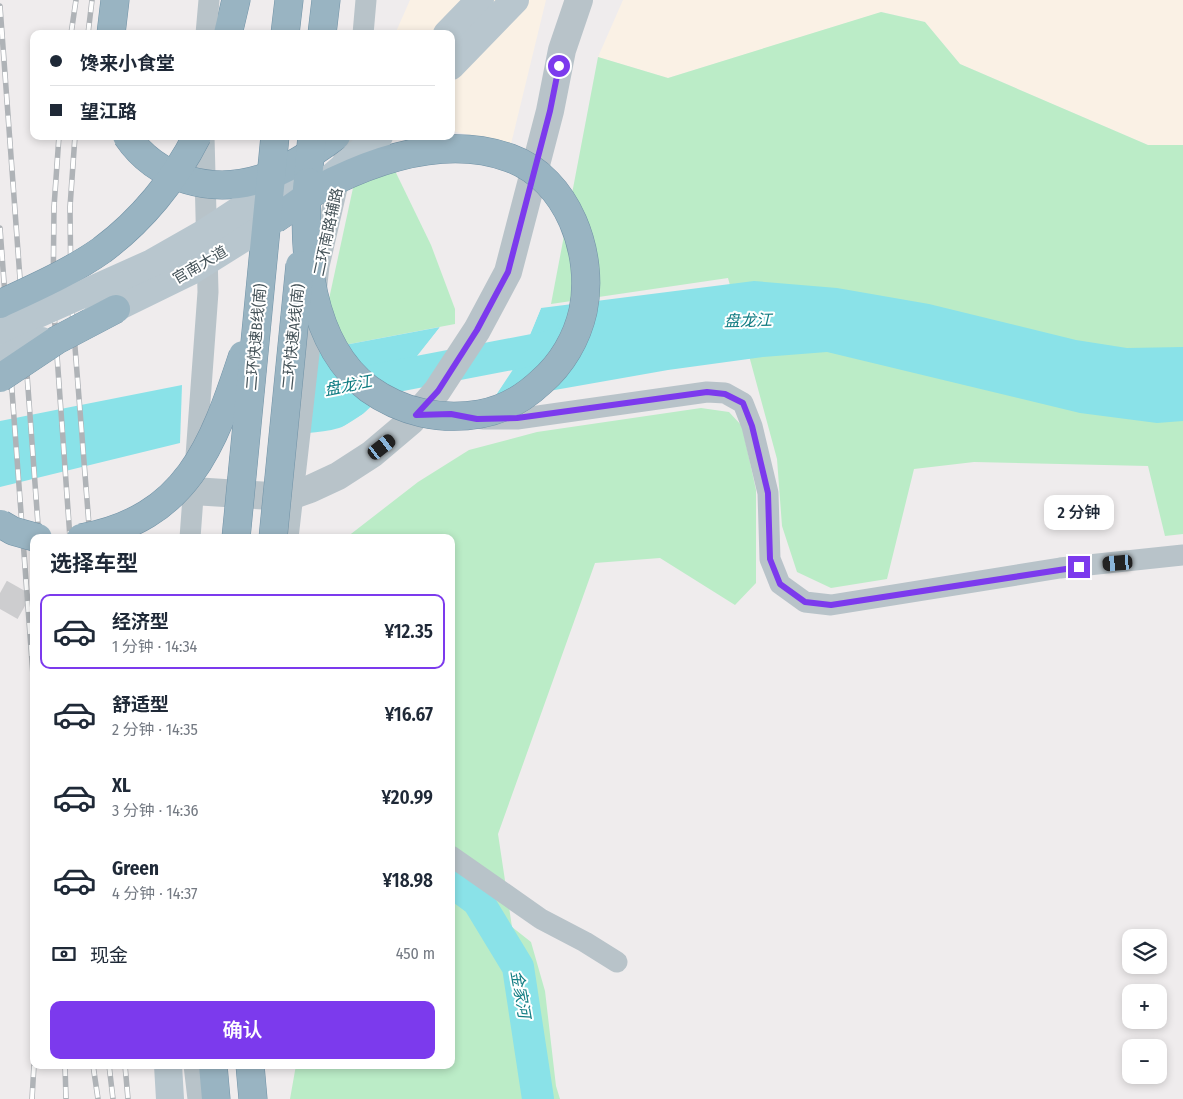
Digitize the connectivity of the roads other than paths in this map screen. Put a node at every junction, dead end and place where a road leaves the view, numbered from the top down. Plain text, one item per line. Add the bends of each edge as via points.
1 (115, 0) edge
2 (209, 0) edge
3 (236, 0) edge
4 (278, 0) edge
5 (288, 0) edge
6 (326, 0) edge
7 (366, 0) edge
8 (480, 0) edge
9 (515, 0) edge
10 (579, 0) edge
11 (112, 30) edge
12 (206, 30) edge
13 (229, 30) edge
14 (279, 30) edge
15 (285, 30) edge
16 (322, 30) edge
17 (363, 30) edge
18 (450, 30) edge
19 (455, 62) edge
20 (130, 140) edge
21 (195, 140) edge
22 (204, 140) edge
23 (275, 140) edge
24 (312, 140) edge
25 (330, 140) edge
26 (335, 140) edge
27 (348, 140) edge
28 (374, 140) edge
29 (308, 182) junction
30 (271, 225) junction
31 (0, 304) edge
32 (116, 309) junction
33 (0, 332) edge
34 (0, 360) edge
35 (0, 378) edge
36 (418, 413) junction
37 (193, 490) junction
38 (293, 495) junction
39 (0, 524) edge
40 (97, 534) edge
41 (190, 534) edge
42 (236, 534) edge
43 (273, 534) edge
44 (288, 534) edge
45 (30, 536) edge
46 (1183, 555) edge
47 (455, 859) edge
48 (617, 962) dead end
49 (168, 1069) edge
50 (194, 1069) edge
51 (213, 1069) edge
52 (250, 1069) edge
53 (262, 1069) edge
54 (170, 1099) edge
55 (198, 1099) edge
56 (216, 1099) edge
57 (252, 1099) edge
58 (264, 1099) edge

1 - 11 highway
2 - 12 street
3 - 13 highway
4 - 14 highway
5 - 15 highway
6 - 16 highway
7 - 17 street
8 - 18 main road
9 - 19 main road
10 - 36 street via 562,50 550,111 508,272 477,330 438,391
20 - 25 highway, bridge via 147,160 161,170 188,180 218,185 247,183 270,175
21 - 31 highway, bridge via 158,196 115,240 75,267
22 - 37 street via 208,292
23 - 30 highway, 二环快速B线(南), bridge
24 - 29 highway, 二环快速A线(南), bridge
26 - 33 main road, 官南大道, bridge via 292,175 203,234 128,275
27 - 38 street, 二环南路辅路 via 318,275
28 - 30 main road, 官南大道, bridge
29 - 30 highway, bridge via 307,195 306,201 306,246 315,298 337,351 367,388 398,406 440,416 463,417 509,405 548,376 563,357 583,310 583,254 575,226 550,184 513,159 468,149 419,152 334,180 309,195 304,199 289,210
29 - 43 highway, 二环快速A线(南), bridge
30 - 32 main road, 官南大道, bridge
30 - 40 highway, bridge via 248,339 223,412 204,454 180,487 151,512 117,529
30 - 42 highway, 二环快速B线(南), bridge
32 - 34 main road, 官南大道, bridge
32 - 35 highway, bridge via 63,336
36 - 38 street via 392,439 354,466
36 - 46 street via 477,419 517,418 707,392 725,394 743,403 752,426 768,493 770,559 780,584 805,602 831,605 1060,568
37 - 38 street
37 - 41 street
38 - 44 street, 二环南路辅路
39 - 45 highway, bridge
47 - 48 street via 541,919
49 - 54 main road
50 - 55 street
51 - 56 highway
52 - 57 highway
53 - 58 street

